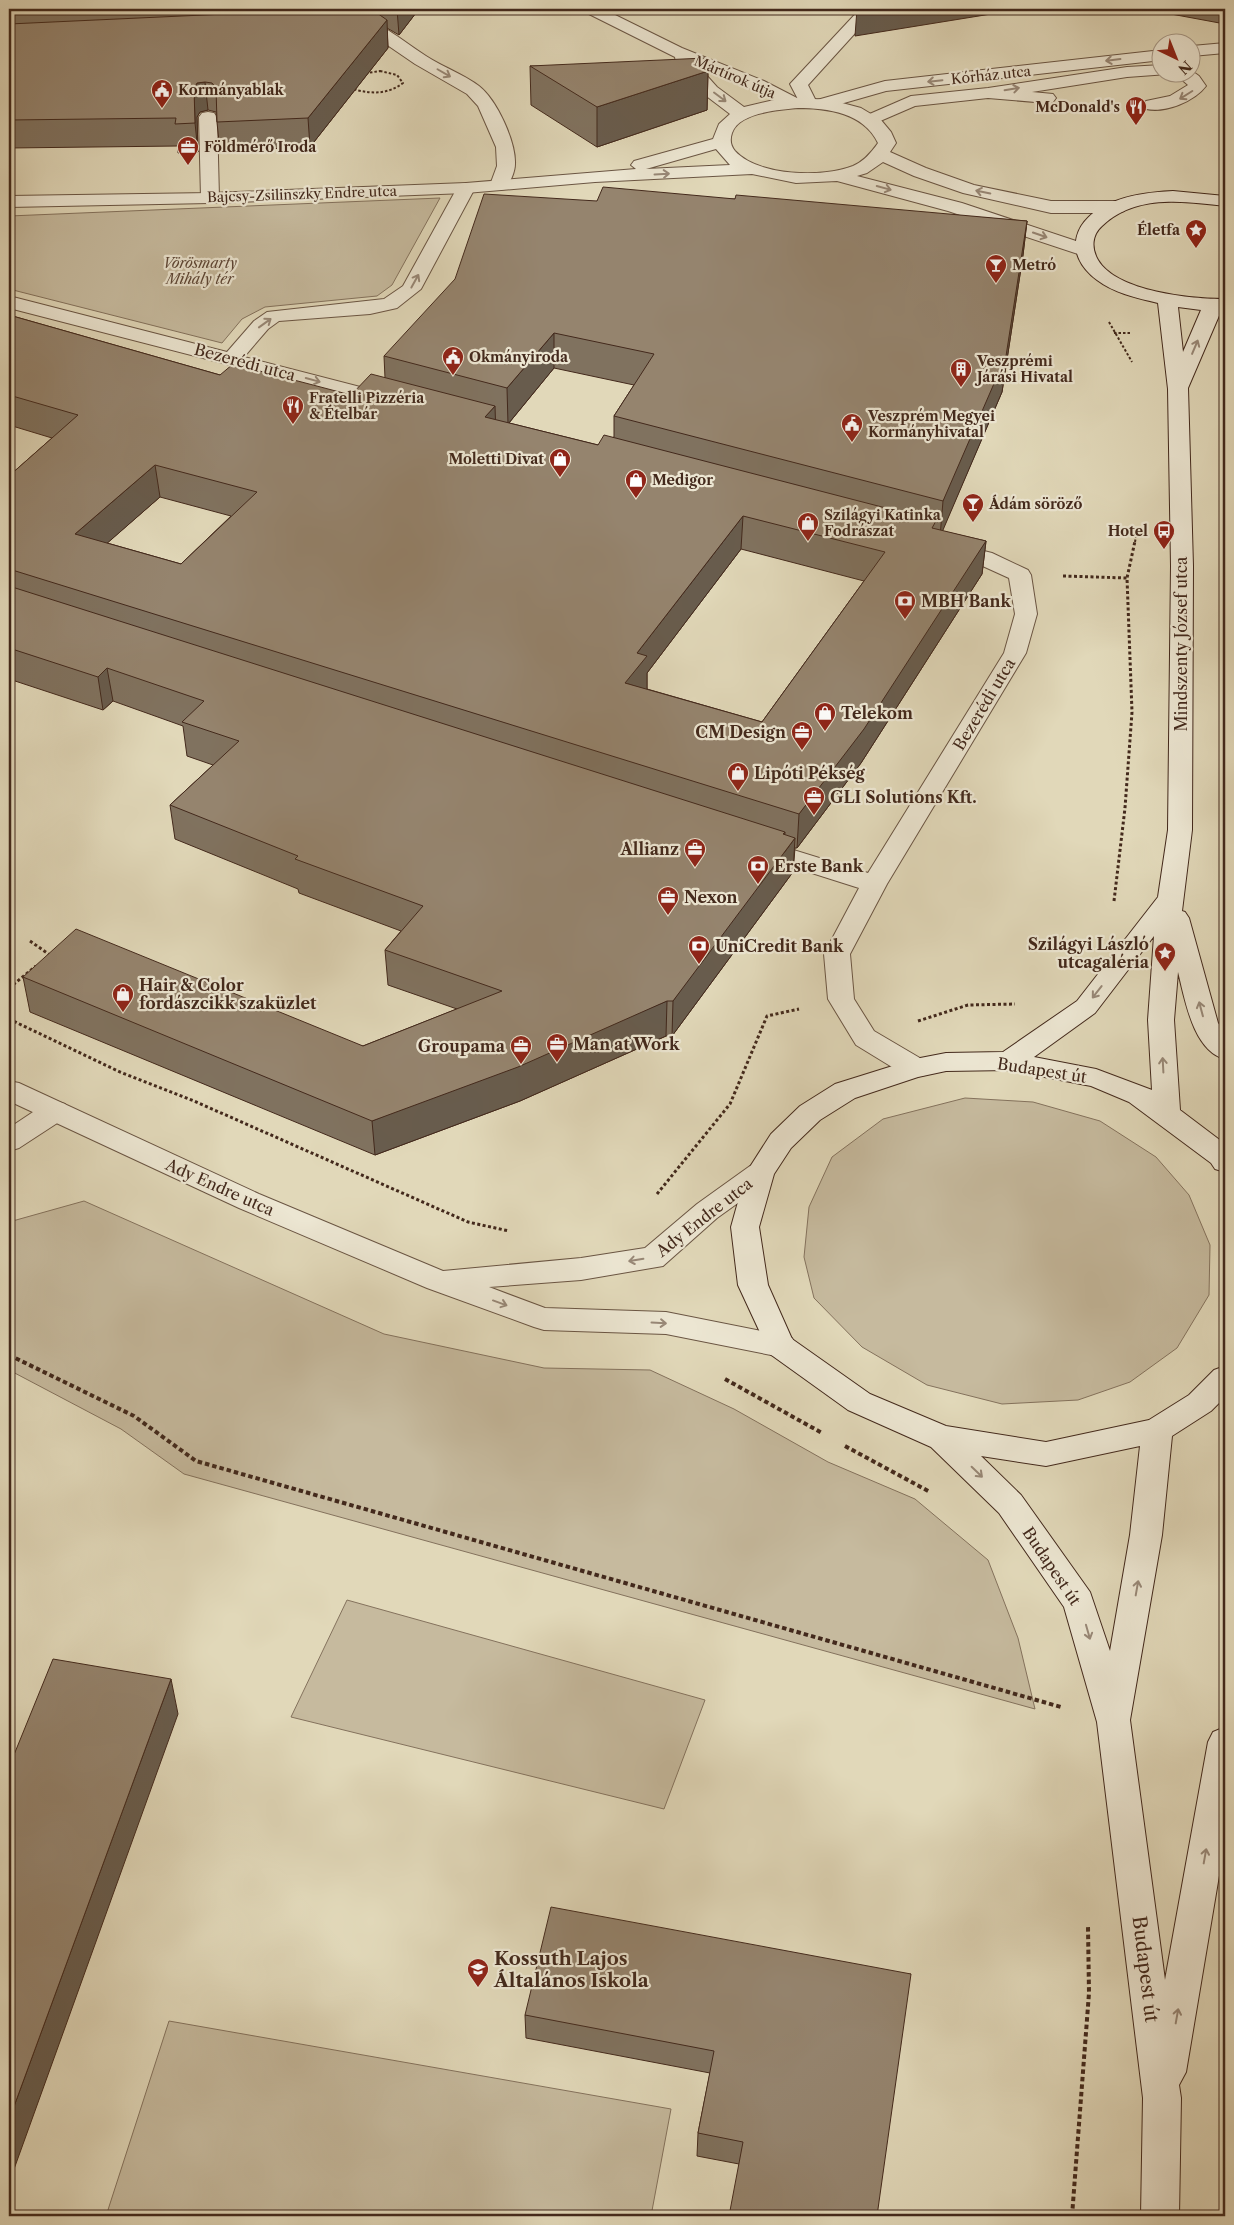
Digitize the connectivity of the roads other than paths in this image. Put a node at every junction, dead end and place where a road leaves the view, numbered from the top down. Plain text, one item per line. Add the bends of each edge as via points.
1 (332, 9) edge
2 (591, 9) edge
3 (869, 9) edge
4 (344, 32) edge
5 (383, 34) junction
6 (1225, 48) edge
7 (1202, 50) edge
8 (676, 52) junction
9 (1152, 56) edge
10 (1152, 71) edge
11 (1194, 82) edge
12 (988, 93) junction
13 (1047, 98) dead end
14 (808, 104) junction
15 (1152, 105) dead end
16 (742, 114) junction
17 (208, 117) dead end
18 (871, 120) junction
19 (721, 142) junction
20 (882, 155) junction
21 (753, 169) junction
22 (837, 176) junction
23 (595, 177) junction
24 (499, 185) junction
25 (466, 188) junction
26 (210, 198) junction
27 (1225, 201) edge
28 (9, 202) edge
29 (1117, 207) junction
30 (1084, 250) junction
31 (1167, 301) junction
32 (9, 302) edge
33 (1219, 306) edge
34 (232, 359) junction
35 (1178, 389) junction
36 (415, 407) edge
37 (926, 543) edge
38 (740, 842) edge
39 (874, 884) junction
40 (1170, 898) junction
41 (1225, 1050) edge
42 (1009, 1061) junction
43 (915, 1068) junction
44 (9, 1090) edge
45 (55, 1111) junction
46 (1167, 1114) junction
47 (9, 1141) edge
48 (1224, 1158) edge
49 (760, 1173) junction
50 (437, 1280) junction
51 (781, 1346) junction
52 (1225, 1378) edge
53 (1157, 1430) junction
54 (942, 1438) junction
55 (1114, 1722) junction
56 (1225, 1742) edge
57 (1162, 2098) junction
58 (1160, 2216) edge

1 - 5 street
2 - 8 street, Mártírok útja
3 - 14 street via 799,84
4 - 5 street
5 -> 24 street via 473,90 486,104 505,146 506,166
6 - 7 street
8 - 14 street, Mártírok útja
8 -> 16 street, Mártírok útja via 712,91
9 -> 14 street, Kórház utca via 885,86
12 -> 10 street
11 -> 15 street via 1197,86 1178,100
12 - 13 street
12 - 18 street via 910,101
14 - 16 street via 774,105
14 - 18 street via 850,110
16 - 19 street via 726,127
17 - 26 street
18 - 20 street via 883,131 887,143
19 - 21 street via 726,152
19 - 23 street, Bajcsy-Zsilinszky Endre utca
20 - 22 street via 864,168
29 -> 20 street via 1052,207 969,189
21 - 22 street via 794,178
23 -> 21 street, Bajcsy-Zsilinszky Endre utca
22 -> 30 street via 955,207
23 - 24 street, Bajcsy-Zsilinszky Endre utca
24 - 25 street, Bajcsy-Zsilinszky Endre utca
25 - 26 street, Bajcsy-Zsilinszky Endre utca
34 -> 25 street via 261,325 274,316 370,308 390,304 411,289
26 - 28 street, Bajcsy-Zsilinszky Endre utca
27 - 29 street via 1173,196
29 - 30 street via 1097,219 1085,234
30 - 31 street via 1093,266 1111,280
31 - 33 street
31 - 35 street, Mindszenty József utca
32 - 34 street, Bezerédi utca
35 -> 33 street, Mindszenty József utca
34 -> 36 street, Bezerédi utca
35 - 40 street, Mindszenty József utca via 1182,566 1180,830
37 - 39 street, Bezerédi utca via 984,558 1020,575 1026,614 1015,653
38 - 39 street
39 - 43 street, Bezerédi utca via 836,954 841,999 865,1038
41 -> 40 street via 1205,1025
40 -> 42 street, Mindszenty József utca via 1086,1006
46 -> 40 street, Mindszenty József utca via 1161,1020
42 - 43 street, Budapest út via 946,1062
42 - 46 street, Budapest út via 1096,1078 1138,1095
43 - 49 street, Budapest út via 846,1091 810,1113 781,1141
44 - 45 street, Ady Endre utca
45 - 47 street
45 - 50 street, Ady Endre utca via 249,1201
46 - 48 street, Budapest út
49 -> 50 street, Ady Endre utca via 707,1211 653,1258 581,1269
49 - 51 street, Budapest út via 745,1227 753,1285
50 -> 51 street, Ady Endre utca via 544,1319 666,1324
51 - 54 street, Budapest út via 859,1402
52 - 53 street, Budapest út via 1200,1404
53 - 54 street, Budapest út via 1046,1454
55 -> 53 street, Budapest út via 1146,1535
54 -> 55 street, Budapest út via 1010,1504 1079,1602
55 - 57 street, Budapest út
57 -> 56 street
57 - 58 street, Budapest út

